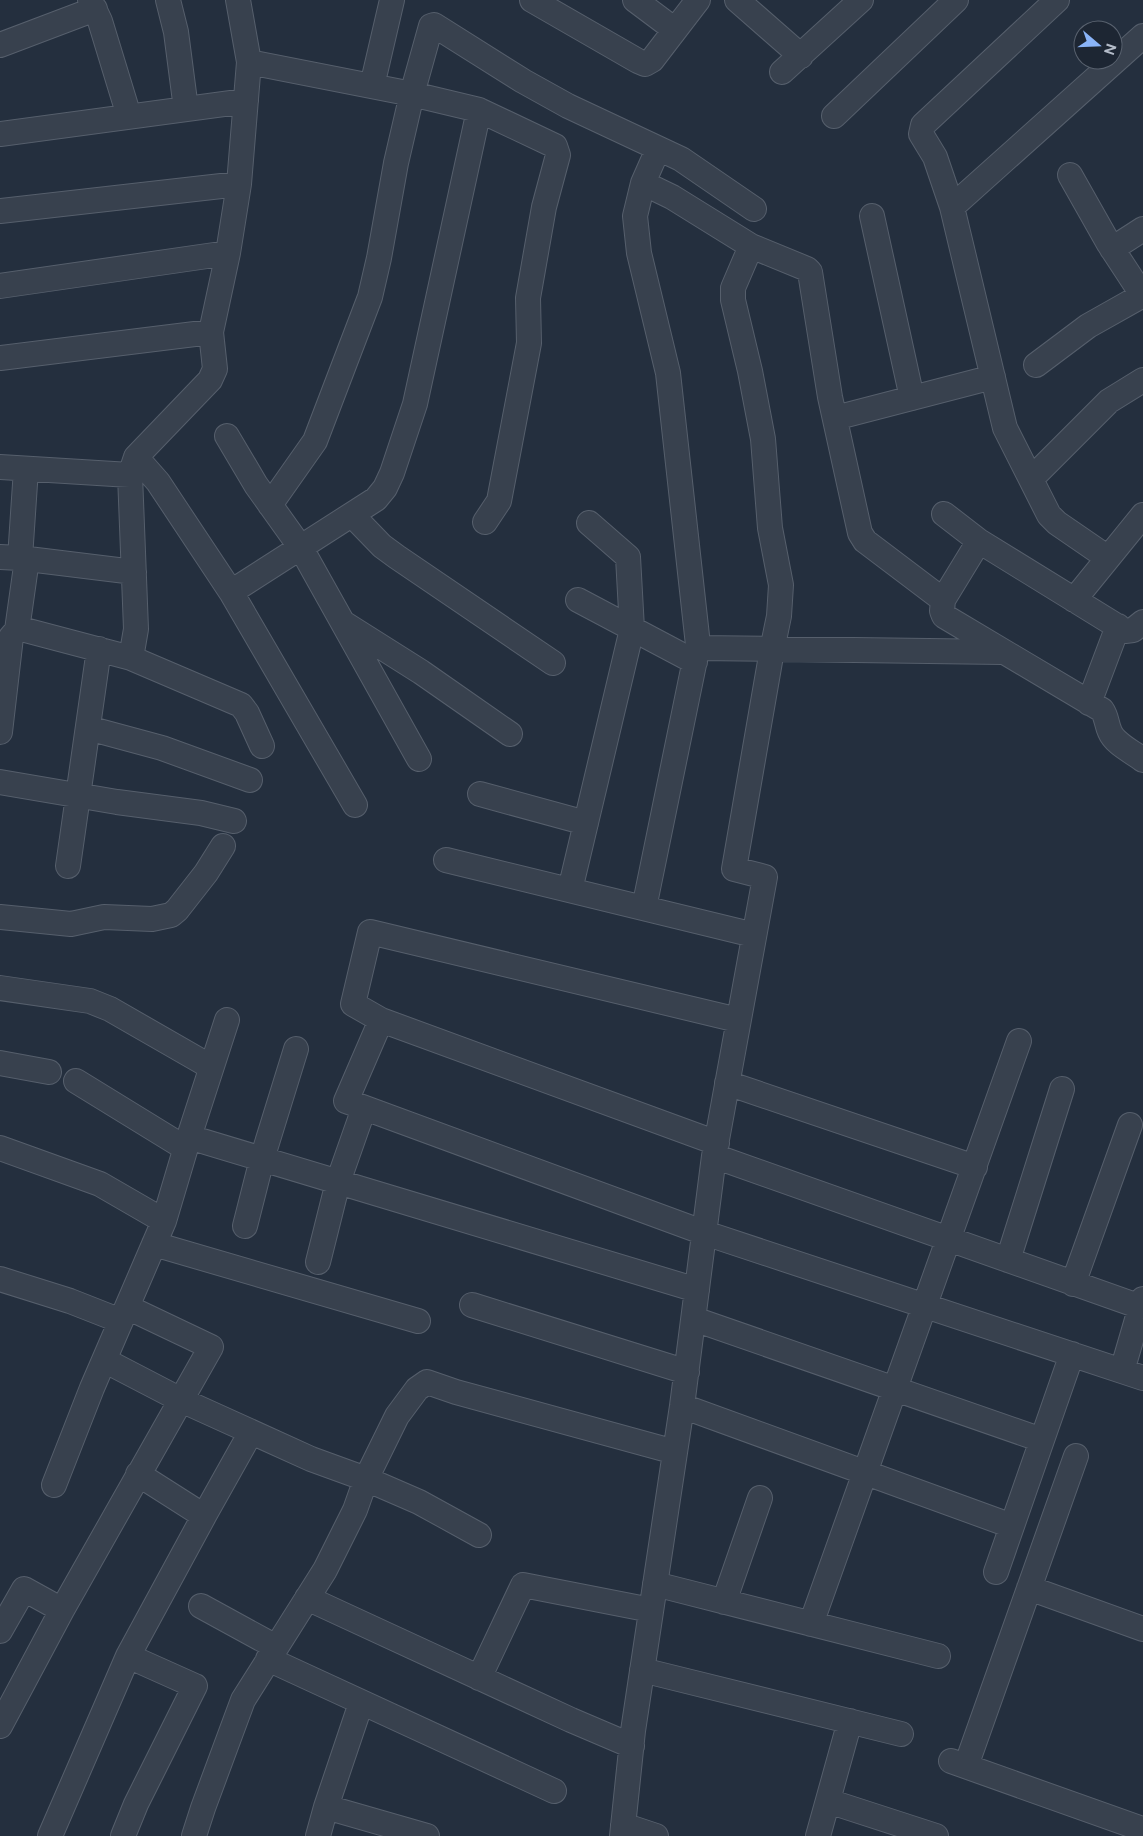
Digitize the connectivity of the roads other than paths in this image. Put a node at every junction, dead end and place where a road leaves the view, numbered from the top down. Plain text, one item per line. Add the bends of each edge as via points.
1 (168, 0) edge
2 (238, 0) edge
3 (392, 0) edge
4 (532, 0) edge
5 (635, 0) edge
6 (698, 0) edge
7 (737, 0) edge
8 (861, 0) edge
9 (956, 0) edge
10 (1057, 0) edge
11 (92, 4) edge
12 (675, 30) junction
13 (1143, 36) edge
14 (0, 45) edge
15 (801, 56) junction
16 (249, 62) junction
17 (782, 72) dead end
18 (372, 86) junction
19 (412, 94) junction
20 (246, 101) junction
21 (186, 109) junction
22 (479, 110) junction
23 (129, 116) junction
24 (834, 116) dead end
25 (0, 134) edge
26 (658, 150) junction
27 (1070, 175) dead end
28 (643, 183) junction
29 (239, 184) junction
30 (952, 207) junction
31 (754, 209) dead end
32 (0, 211) edge
33 (872, 216) dead end
34 (1143, 228) edge
35 (751, 246) junction
36 (1112, 249) junction
37 (228, 253) junction
38 (0, 286) edge
39 (1143, 295) edge
40 (211, 332) junction
41 (0, 358) edge
42 (1036, 365) dead end
43 (993, 377) junction
44 (1143, 380) edge
45 (912, 398) junction
46 (835, 418) junction
47 (227, 436) dead end
48 (133, 466) junction
49 (0, 468) edge
50 (26, 469) junction
51 (1031, 479) junction
52 (270, 505) junction
53 (944, 514) dead end
54 (352, 515) junction
55 (1143, 515) edge
56 (485, 522) dead end
57 (589, 523) dead end
58 (978, 541) junction
59 (301, 548) junction
60 (16, 558) edge
61 (1108, 558) junction
62 (134, 572) junction
63 (231, 592) junction
64 (578, 600) dead end
65 (944, 600) junction
66 (1074, 600) junction
67 (1143, 622) edge
68 (343, 624) junction
69 (1118, 626) junction
70 (632, 629) junction
71 (17, 630) junction
72 (99, 649) junction
73 (772, 650) junction
74 (1004, 652) junction
75 (696, 655) junction
76 (131, 658) junction
77 (553, 663) dead end
78 (3, 684) edge
79 (1089, 703) junction
80 (88, 728) junction
81 (0, 732) edge
82 (510, 734) dead end
83 (262, 746) dead end
84 (419, 759) dead end
85 (1143, 760) edge
86 (250, 780) dead end
87 (0, 782) edge
88 (480, 794) dead end
89 (79, 796) junction
90 (355, 805) dead end
91 (234, 821) dead end
92 (586, 823) junction
93 (223, 846) dead end
94 (446, 860) dead end
95 (68, 866) dead end
96 (570, 890) junction
97 (644, 908) junction
98 (0, 918) edge
99 (754, 935) junction
100 (0, 988) edge
101 (227, 1020) dead end
102 (381, 1020) junction
103 (738, 1020) junction
104 (1019, 1041) dead end
105 (296, 1049) dead end
106 (0, 1063) edge
107 (211, 1067) junction
108 (49, 1072) dead end
109 (76, 1081) dead end
110 (727, 1084) junction
111 (1062, 1090) dead end
112 (364, 1108) junction
113 (1130, 1125) dead end
114 (187, 1142) junction
115 (0, 1148) edge
116 (716, 1149) junction
117 (262, 1159) junction
118 (975, 1167) junction
119 (338, 1182) junction
120 (164, 1221) junction
121 (245, 1226) dead end
122 (705, 1233) junction
123 (949, 1240) junction
124 (154, 1244) junction
125 (1008, 1260) junction
126 (318, 1262) dead end
127 (0, 1279) edge
128 (1074, 1284) junction
129 (697, 1290) junction
130 (1142, 1303) edge
131 (472, 1305) dead end
132 (924, 1305) junction
133 (124, 1314) junction
134 (694, 1319) junction
135 (418, 1321) dead end
136 (1072, 1354) junction
137 (104, 1360) junction
138 (687, 1372) junction
139 (1132, 1375) edge
140 (894, 1389) junction
141 (181, 1400) junction
142 (682, 1406) junction
143 (251, 1432) junction
144 (1042, 1440) junction
145 (675, 1452) junction
146 (1076, 1456) dead end
147 (865, 1472) junction
148 (138, 1474) junction
149 (366, 1479) junction
150 (54, 1485) dead end
151 (760, 1498) dead end
152 (204, 1516) junction
153 (1012, 1526) junction
154 (478, 1534) dead end
155 (996, 1572) dead end
156 (655, 1584) junction
157 (1029, 1588) junction
158 (307, 1598) junction
159 (724, 1602) junction
160 (201, 1606) dead end
161 (62, 1610) junction
162 (651, 1610) junction
163 (811, 1624) junction
164 (1143, 1628) edge
165 (0, 1631) edge
166 (272, 1653) junction
167 (128, 1656) junction
168 (938, 1656) dead end
169 (642, 1670) junction
170 (479, 1678) junction
171 (361, 1703) junction
172 (850, 1721) junction
173 (0, 1726) edge
174 (901, 1734) dead end
175 (632, 1746) junction
176 (554, 1791) dead end
177 (828, 1801) junction
178 (326, 1807) junction
179 (1142, 1830) edge
180 (622, 1831) edge
181 (50, 1836) edge
182 (123, 1836) edge
183 (194, 1836) edge
184 (318, 1836) edge
185 (427, 1836) edge
186 (656, 1836) edge
187 (818, 1836) edge
188 (936, 1836) edge

1 - 21 street via 176,32
2 - 16 street
3 - 18 street
4 - 12 street via 645,64 652,60
5 - 12 street
6 - 12 street
7 - 15 street
8 - 15 street
9 - 24 street
10 - 30 street via 923,125 921,134 935,157
11 - 14 street
11 - 23 street
13 - 30 street
15 - 17 street
16 - 18 street
16 - 20 street
18 - 19 street
19 - 22 street
19 - 26 street via 429,29 434,26 560,102
19 - 52 street via 370,297 315,441
20 - 21 street
20 - 29 street
21 - 23 street
22 - 54 street via 415,404 385,488 376,499
22 - 56 street via 555,146 558,155 544,207 528,298 529,342 499,501
23 - 25 street
26 - 28 street
26 - 31 street via 681,159
27 - 36 street
28 - 35 street via 672,197
28 - 75 street via 635,216 639,253 668,373
29 - 32 street
29 - 37 street
30 - 43 street
33 - 45 street
34 - 36 street
35 - 46 street via 810,272
35 - 73 street via 733,288 733,300 763,439 770,528 781,585
36 - 39 street
37 - 38 street
37 - 40 street
39 - 42 street via 1088,326
40 - 41 street
40 - 48 street via 215,370 210,380
43 - 45 street
43 - 51 street via 1005,428
44 - 51 street via 1109,401
45 - 46 street
46 - 65 street via 860,533 865,541
47 - 52 street
48 - 50 street
48 - 62 street
48 - 63 street via 158,482
49 - 50 street
50 - 60 street
51 - 61 street via 1056,523
52 - 59 street
53 - 58 street
54 - 59 street
54 - 77 street via 382,546
55 - 61 street
57 - 70 street via 628,557
58 - 65 street
58 - 66 street
59 - 63 street
59 - 68 street
60 - 62 street
60 - 71 street
61 - 66 street
62 - 76 street via 136,629
63 - 90 street
64 - 70 street
65 - 74 street via 944,616
66 - 69 street
67 - 69 street via 1134,630 1125,631
68 - 82 street
68 - 84 street
69 - 79 street
70 - 75 street
70 - 92 street
71 - 72 street
71 - 78 street via 11,637
72 - 76 street
72 - 80 street
73 - 74 street
73 - 75 street
73 - 99 street via 734,869 764,877
74 - 79 street
75 - 97 street
76 - 83 street via 242,706
78 - 81 street
79 - 85 street via 1107,717 1116,741
80 - 86 street via 162,748
80 - 89 street
87 - 89 street
88 - 92 street
89 - 91 street via 201,813
89 - 95 street
92 - 96 street
93 - 98 street via 206,873 171,915 152,919 104,917 71,924
94 - 96 street
96 - 97 street
97 - 99 street
99 - 103 street
100 - 107 street via 90,1001 110,1009
101 - 107 street
102 - 103 street via 353,1004 370,932
102 - 112 street via 346,1101
102 - 116 street
103 - 110 street
104 - 118 street
105 - 117 street
106 - 108 street
107 - 114 street
109 - 114 street
110 - 116 street
110 - 118 street
111 - 125 street
112 - 119 street
112 - 122 street
113 - 128 street
114 - 117 street
114 - 120 street
115 - 120 street via 100,1184
116 - 122 street
116 - 123 street
117 - 119 street
117 - 121 street
118 - 123 street
119 - 126 street
119 - 129 street
120 - 124 street
122 - 129 street
122 - 132 street
123 - 125 street
123 - 132 street
124 - 133 street
124 - 135 street
125 - 128 street
127 - 133 street
128 - 130 street
129 - 134 street
130 - 139 street
131 - 138 street
132 - 136 street
132 - 140 street
133 - 137 street
133 - 141 street via 211,1347
134 - 138 street
134 - 140 street
136 - 139 street
136 - 144 street
137 - 141 street
137 - 150 street
138 - 142 street
140 - 144 street
140 - 147 street
141 - 143 street
141 - 148 street
142 - 145 street
142 - 147 street
143 - 149 street
143 - 152 street
144 - 153 street
145 - 149 street via 427,1382 417,1389 397,1416
145 - 156 street
146 - 157 street
147 - 153 street
147 - 163 street
148 - 152 street
148 - 161 street
149 - 154 street via 419,1502
149 - 158 street via 329,1561
151 - 159 street
152 - 167 street
153 - 155 street
156 - 159 street
156 - 162 street
157 - 164 street
157 - 179 street via 958,1764
158 - 166 street
158 - 170 street
159 - 163 street
160 - 166 street
161 - 165 street via 24,1589
161 - 173 street
162 - 169 street
162 - 170 street via 523,1585
163 - 168 street
166 - 171 street
166 - 183 street via 244,1700
167 - 181 street
167 - 182 street via 195,1686
169 - 172 street
169 - 175 street
170 - 175 street
171 - 176 street
171 - 178 street
172 - 174 street
172 - 177 street
175 - 180 street
177 - 187 street
177 - 188 street
178 - 184 street
178 - 185 street
180 - 186 street

